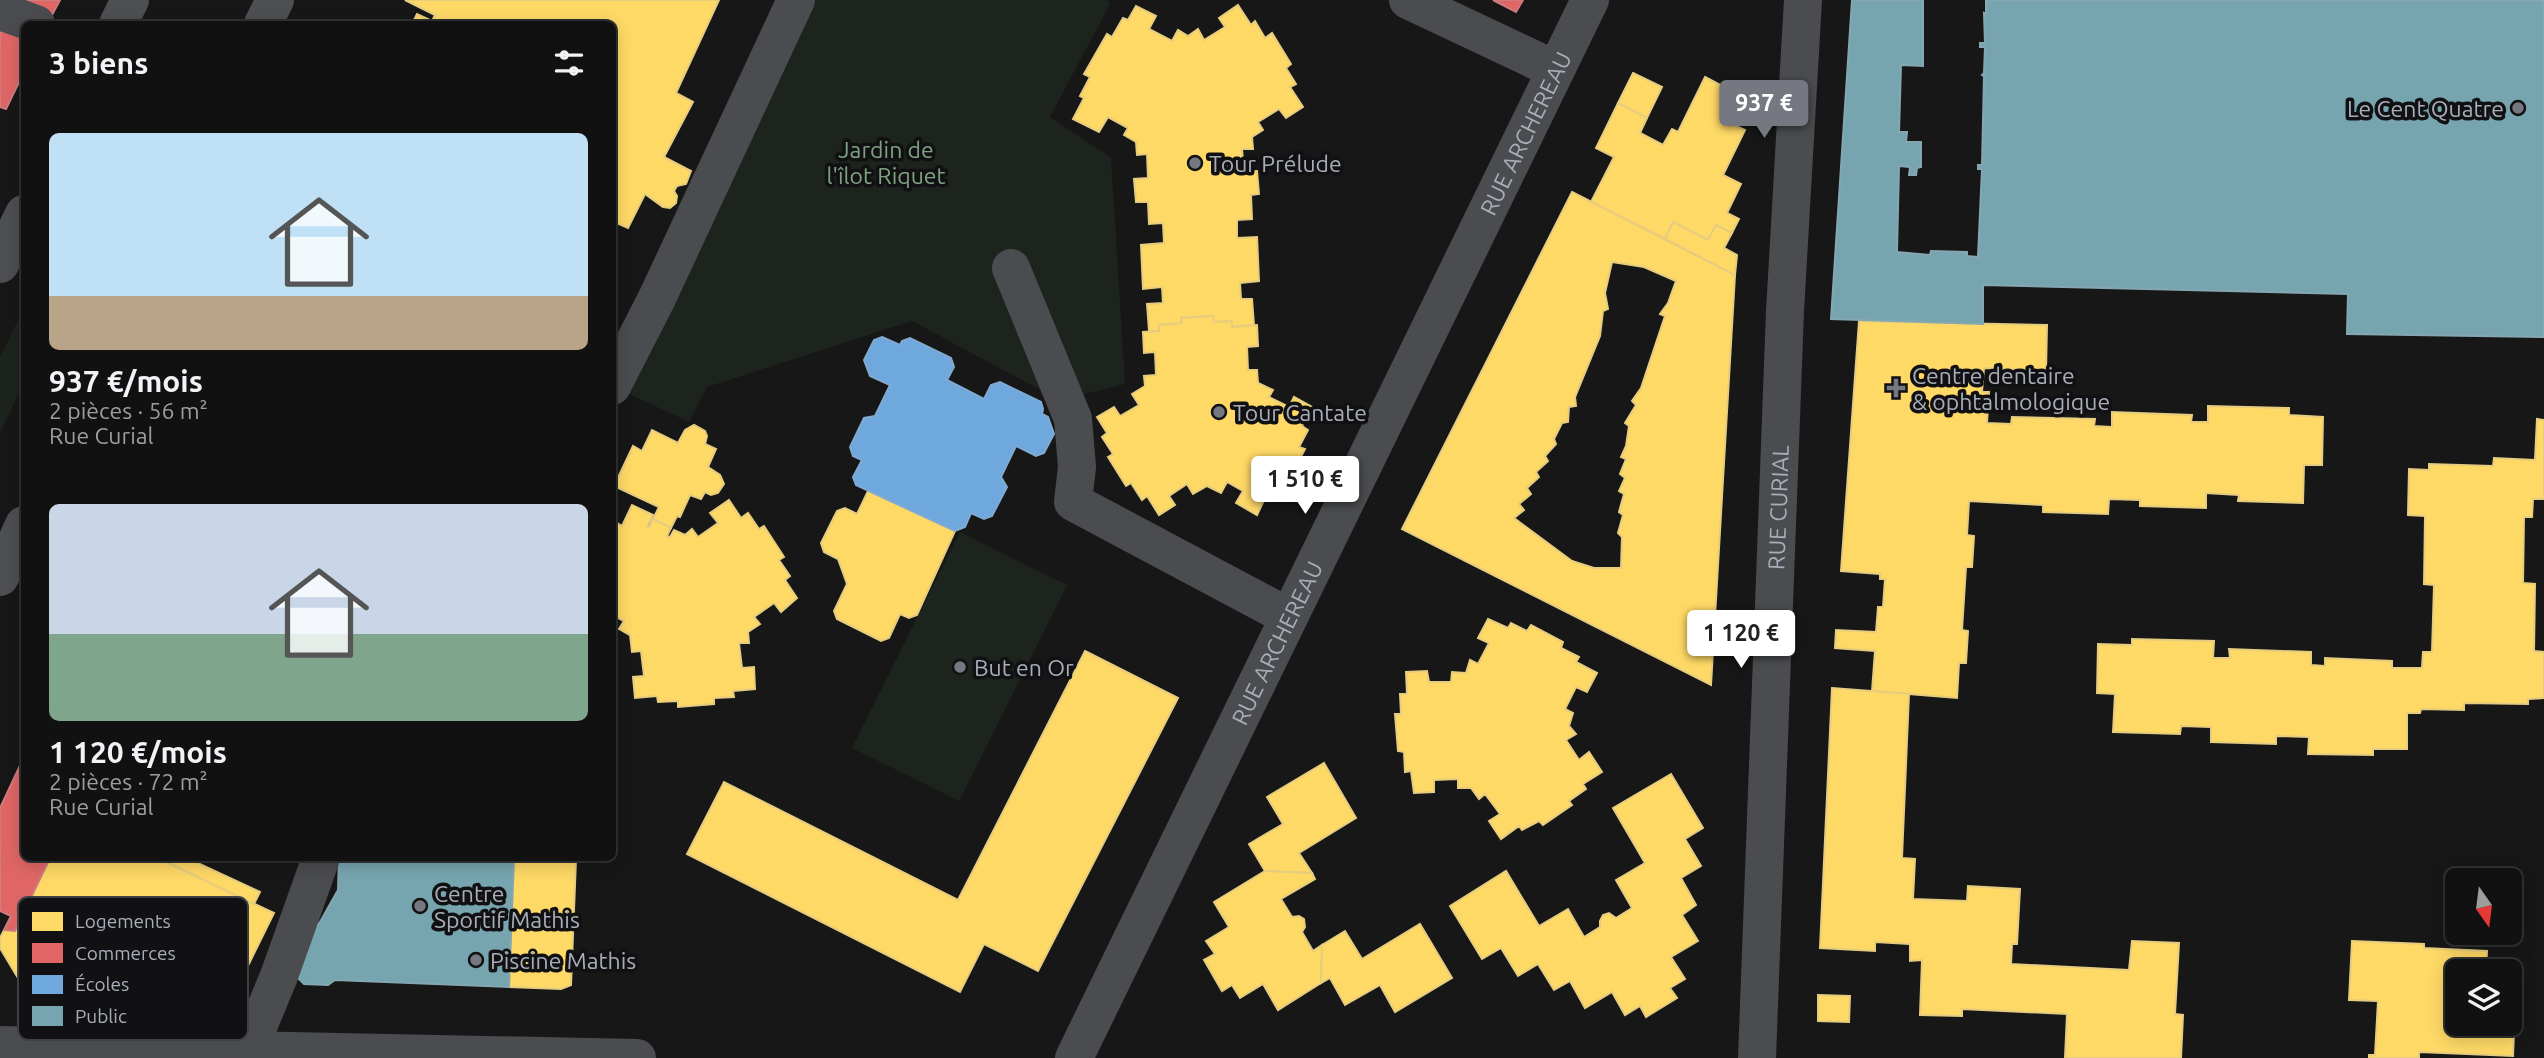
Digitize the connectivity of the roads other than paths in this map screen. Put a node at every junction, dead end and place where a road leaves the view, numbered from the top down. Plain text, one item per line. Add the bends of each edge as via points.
1 (130, 0) edge
2 (275, 0) edge
3 (796, 0) edge
4 (1408, 0) edge
5 (1590, 0) edge
6 (1803, 0) edge
7 (0, 11) edge
8 (28, 21) edge
9 (120, 21) edge
10 (264, 21) edge
11 (1556, 70) junction
12 (21, 220) edge
13 (0, 264) edge
14 (1011, 268) dead end
15 (616, 378) edge
16 (21, 532) edge
17 (0, 577) edge
18 (1289, 617) junction
19 (320, 861) edge
20 (0, 1045) edge
21 (248, 1051) junction
22 (637, 1058) edge
23 (1074, 1058) edge
24 (1757, 1058) edge

1 - 9 main road
2 - 10 main road
3 - 15 street
4 - 11 street
5 - 11 street, RUE ARCHEREAU
6 - 24 street, RUE CURIAL via 1785,312
7 - 8 street
11 - 18 street, RUE ARCHEREAU
12 - 13 main road
14 - 18 street via 1073,419 1077,467 1073,502
16 - 17 main road
18 - 23 street, RUE ARCHEREAU
19 - 21 street
20 - 21 street
21 - 22 street

